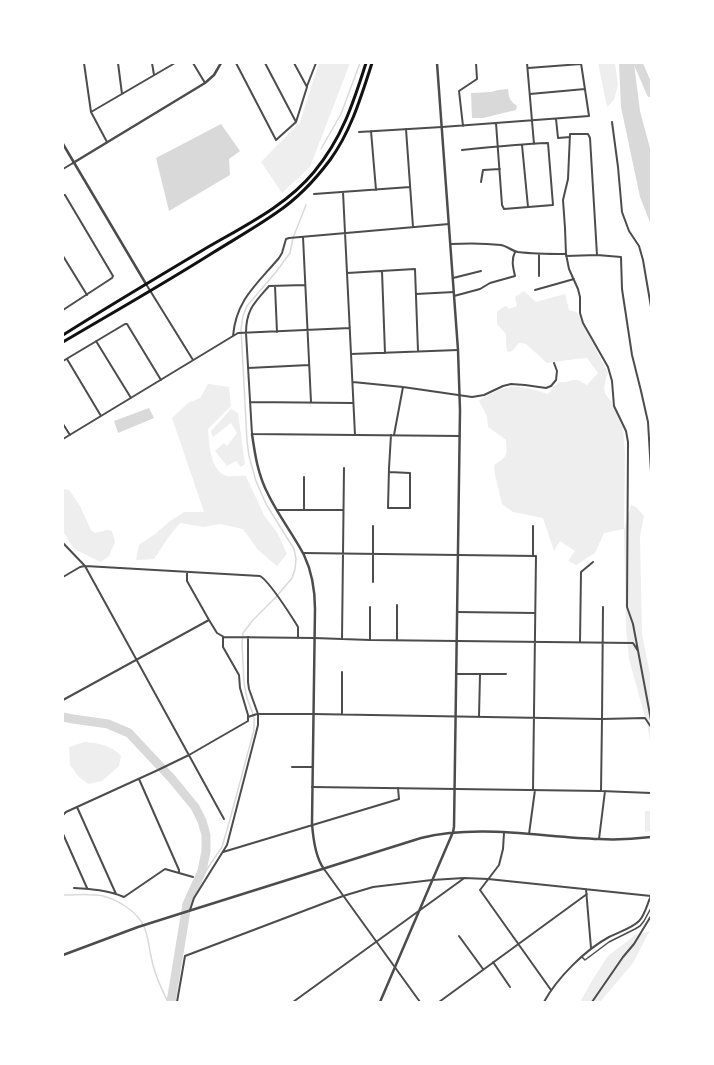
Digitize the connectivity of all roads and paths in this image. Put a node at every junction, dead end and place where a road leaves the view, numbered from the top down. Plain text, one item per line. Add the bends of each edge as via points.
1 (84, 63) edge
2 (118, 63) edge
3 (152, 63) edge
4 (175, 63) edge
5 (193, 63) edge
6 (221, 63) edge
7 (236, 63) edge
8 (265, 63) edge
9 (294, 63) edge
10 (316, 63) edge
11 (366, 63) edge
12 (372, 63) edge
13 (437, 63) edge
14 (476, 63) edge
15 (527, 63) edge
16 (581, 63) edge
17 (552, 64) edge
18 (528, 68) junction
19 (154, 75) junction
20 (206, 83) junction
21 (307, 87) junction
22 (585, 89) junction
23 (122, 94) junction
24 (530, 94) junction
25 (91, 112) junction
26 (556, 119) junction
27 (532, 121) junction
28 (296, 122) junction
29 (612, 122) dead end
30 (496, 123) junction
31 (463, 126) junction
32 (442, 127) junction
33 (406, 129) junction
34 (371, 131) junction
35 (359, 132) dead end
36 (570, 137) junction
37 (107, 142) junction
38 (63, 144) edge
39 (534, 144) junction
40 (522, 145) junction
41 (498, 147) junction
42 (462, 150) dead end
43 (73, 163) junction
44 (500, 168) junction
45 (63, 169) edge
46 (481, 182) dead end
47 (410, 187) junction
48 (376, 190) junction
49 (343, 192) junction
50 (63, 194) edge
51 (314, 194) dead end
52 (528, 207) junction
53 (449, 224) junction
54 (413, 227) junction
55 (345, 233) junction
56 (303, 236) junction
57 (451, 244) junction
58 (516, 252) junction
59 (539, 254) junction
60 (566, 255) junction
61 (597, 255) junction
62 (63, 256) edge
63 (382, 271) junction
64 (481, 271) dead end
65 (347, 273) junction
66 (539, 276) dead end
67 (453, 278) junction
68 (574, 279) junction
69 (146, 284) junction
70 (305, 285) junction
71 (275, 286) junction
72 (534, 290) dead end
73 (150, 291) junction
74 (416, 294) junction
75 (454, 294) junction
76 (87, 295) junction
77 (651, 307) edge
78 (63, 310) edge
79 (350, 328) junction
80 (307, 330) junction
81 (277, 332) junction
82 (245, 333) junction
83 (63, 335) edge
84 (233, 336) junction
85 (96, 341) junction
86 (63, 342) edge
87 (458, 350) junction
88 (418, 351) junction
89 (385, 353) junction
90 (351, 354) junction
91 (67, 358) junction
92 (193, 360) junction
93 (63, 361) edge
94 (554, 363) dead end
95 (309, 365) junction
96 (248, 368) junction
97 (161, 380) junction
98 (352, 382) junction
99 (403, 387) junction
100 (460, 394) junction
101 (131, 398) junction
102 (250, 402) junction
103 (311, 402) junction
104 (354, 403) junction
105 (101, 416) junction
106 (63, 424) edge
107 (252, 434) junction
108 (70, 435) junction
109 (355, 435) junction
110 (393, 435) junction
111 (460, 436) junction
112 (63, 439) edge
113 (344, 468) dead end
114 (389, 472) junction
115 (651, 472) edge
116 (304, 477) dead end
117 (276, 510) junction
118 (304, 510) junction
119 (344, 510) junction
120 (373, 526) dead end
121 (533, 526) dead end
122 (63, 543) edge
123 (303, 553) junction
124 (343, 554) junction
125 (373, 554) junction
126 (458, 555) junction
127 (533, 556) junction
128 (593, 562) dead end
129 (85, 566) junction
130 (187, 572) junction
131 (63, 577) edge
132 (372, 582) dead end
133 (397, 605) dead end
134 (370, 607) dead end
135 (603, 607) dead end
136 (457, 612) junction
137 (535, 613) junction
138 (209, 620) junction
139 (223, 637) junction
140 (247, 637) junction
141 (298, 638) junction
142 (314, 638) junction
143 (342, 639) junction
144 (370, 640) junction
145 (397, 640) junction
146 (457, 641) junction
147 (534, 642) junction
148 (580, 642) junction
149 (602, 643) junction
150 (639, 652) junction
151 (137, 660) junction
152 (342, 672) dead end
153 (456, 674) junction
154 (480, 674) junction
155 (506, 674) dead end
156 (63, 696) edge
157 (64, 700) edge
158 (257, 714) junction
159 (313, 714) junction
160 (342, 714) junction
161 (456, 716) junction
162 (479, 716) junction
163 (248, 717) junction
164 (534, 717) junction
165 (602, 719) junction
166 (651, 720) edge
167 (651, 727) edge
168 (189, 754) junction
169 (292, 767) dead end
170 (312, 767) junction
171 (138, 779) junction
172 (312, 787) junction
173 (398, 788) junction
174 (455, 788) junction
175 (534, 790) junction
176 (601, 791) junction
177 (605, 791) junction
178 (651, 793) edge
179 (77, 807) junction
180 (63, 815) edge
181 (224, 819) dead end
182 (312, 825) junction
183 (453, 832) junction
184 (504, 833) junction
185 (63, 834) edge
186 (529, 834) junction
187 (651, 837) edge
188 (599, 839) junction
189 (223, 852) junction
190 (324, 869) junction
191 (179, 873) junction
192 (193, 877) dead end
193 (464, 878) junction
194 (488, 879) junction
195 (432, 880) junction
196 (74, 888) dead end
197 (87, 888) junction
198 (586, 889) junction
199 (116, 894) junction
200 (587, 894) junction
201 (343, 896) junction
202 (651, 896) edge
203 (651, 908) edge
204 (190, 910) junction
205 (419, 911) junction
206 (651, 916) edge
207 (459, 936) dead end
208 (376, 942) junction
209 (518, 944) junction
210 (591, 949) junction
211 (63, 955) edge
212 (582, 958) junction
213 (493, 962) junction
214 (395, 967) junction
215 (483, 970) junction
216 (510, 987) dead end
217 (551, 990) junction
218 (382, 998) junction
219 (177, 1002) edge
220 (293, 1002) edge
221 (380, 1002) edge
222 (385, 1002) edge
223 (420, 1002) edge
224 (439, 1002) edge
225 (544, 1002) edge
226 (592, 1002) edge

1 - 25 street
2 - 23 street
3 - 19 street
4 - 19 street
5 - 20 street
6 - 20 street
7 - 28 street via 276,140
8 - 28 street
9 - 21 street
10 - 21 street
11 - 69 main road via 340,133 317,168 298,188 274,208
12 - 73 main road via 344,137 318,176 277,213
13 - 32 street
14 - 31 street via 477,79 459,91
15 - 18 street
16 - 17 street
16 - 22 street
17 - 18 street
18 - 24 street
19 - 23 street
20 - 37 street
21 - 28 street
22 - 24 street
22 - 26 street via 589,116
23 - 25 street
24 - 27 street
25 - 37 street
26 - 27 street
26 - 36 street via 558,138
27 - 30 street
27 - 39 street
29 - 77 street via 622,212 629,231 639,246
30 - 31 street
30 - 41 street
31 - 32 street
32 - 33 street
32 - 53 street
33 - 34 street
33 - 47 street
34 - 35 street
34 - 48 street
36 - 60 street via 568,179 563,200
36 - 61 street via 570,134 588,134 590,138
37 - 43 street
38 - 43 street
39 - 40 street
39 - 52 street via 548,143 553,205
40 - 41 street
40 - 52 street
41 - 42 street
41 - 44 street
43 - 45 street
43 - 69 street
44 - 46 street via 484,170
44 - 52 street via 504,209
47 - 48 street
47 - 54 street
48 - 49 street
49 - 51 street
49 - 55 street
50 - 76 street via 113,276
53 - 54 street
53 - 57 street
54 - 55 street
55 - 56 street
55 - 65 street
56 - 70 street
56 - 84 street via 286,239 279,258 240,307
57 - 58 street via 503,245
57 - 67 street
58 - 59 street
58 - 75 street via 513,256 515,276
59 - 60 street
59 - 66 street
60 - 61 street
60 - 68 street
61 - 115 street via 621,256 622,289 632,355 648,422
62 - 76 street
63 - 65 street
63 - 74 street via 415,269
63 - 89 street
64 - 67 street
65 - 79 street
67 - 75 street
68 - 72 street
68 - 150 street via 580,297 583,323 608,367 614,406 626,431 628,442 627,606
69 - 73 street
69 - 83 main road
70 - 71 street
70 - 80 street
71 - 81 street
71 - 82 street via 269,286 254,302 247,318
73 - 86 main road
73 - 92 street
74 - 75 street
74 - 88 street
75 - 87 street
76 - 78 street
79 - 80 street
79 - 90 street
80 - 81 street
80 - 95 street
81 - 82 street
82 - 84 street
82 - 96 street
84 - 92 street
85 - 91 street
85 - 97 street via 127,324
85 - 101 street
87 - 88 street
87 - 100 street
88 - 89 street
89 - 90 street
90 - 98 street
91 - 93 street
91 - 105 street
92 - 97 street
94 - 100 street via 557,371 556,380 546,388 511,384 484,395
95 - 96 street
95 - 103 street
96 - 102 street
97 - 101 street
98 - 99 street
98 - 104 street
99 - 100 street
99 - 110 street
100 - 111 street
101 - 105 street
102 - 103 street
102 - 107 street
103 - 104 street
104 - 109 street
105 - 108 street
106 - 108 street
107 - 109 street
107 - 117 street via 257,467
108 - 112 street
109 - 110 street
110 - 111 street
110 - 114 street
111 - 126 street
113 - 119 street
114 - 114 street via 410,473 410,508 388,508
116 - 118 street
117 - 118 street
117 - 123 street
118 - 119 street
119 - 124 street
120 - 125 street
121 - 127 street
122 - 129 street
123 - 124 street
123 - 142 street via 314,587
124 - 125 street
124 - 143 street
125 - 126 street
125 - 132 street
126 - 127 street
126 - 136 street
127 - 137 street via 536,556
128 - 148 street via 581,572
129 - 130 street
129 - 131 street
129 - 151 street
130 - 138 street via 187,581
130 - 141 street via 262,576 298,627
133 - 145 street
134 - 144 street
135 - 149 street
136 - 137 street
136 - 146 street
137 - 147 street
138 - 139 street via 217,633
138 - 151 street
139 - 140 street
139 - 163 street via 223,647 239,675
140 - 141 street
140 - 158 street via 248,682
141 - 142 street
142 - 143 street
142 - 159 street
143 - 144 street
144 - 145 street
145 - 146 street
146 - 147 street
146 - 153 street
147 - 148 street
147 - 164 street
148 - 149 street
149 - 150 street via 633,643
149 - 165 street
150 - 166 street
151 - 157 street
151 - 168 street
152 - 160 street
153 - 154 street
153 - 161 street
154 - 155 street
154 - 162 street
156 - 157 street
158 - 159 street
158 - 163 street
158 - 189 street via 258,725
159 - 160 street
159 - 170 street
160 - 161 street
161 - 162 street
161 - 174 street
162 - 164 street
163 - 168 street via 246,723
164 - 165 street
164 - 175 street
165 - 167 street via 645,718
165 - 176 street
168 - 171 street
168 - 181 street
169 - 170 street
170 - 172 street
171 - 179 street
171 - 191 street
172 - 173 street
172 - 182 street
173 - 174 street
173 - 182 street via 399,799
174 - 175 street
174 - 183 street
175 - 176 street
175 - 186 street
176 - 177 street
177 - 178 street
177 - 188 street
179 - 180 street
179 - 199 street
182 - 189 street
182 - 190 street via 320,864
183 - 184 street
183 - 190 street via 421,838
183 - 195 street
184 - 186 street
184 - 194 street via 499,865
185 - 197 street
186 - 188 street
187 - 188 street
189 - 204 street via 197,892
190 - 201 street
190 - 204 street
191 - 192 street
191 - 199 street via 165,869 124,898
193 - 194 street
193 - 195 street
193 - 205 street
194 - 198 street
194 - 209 street via 480,890
195 - 201 street via 374,887
195 - 205 street
196 - 197 street
197 - 199 street
198 - 200 street
198 - 202 street
200 - 209 street
200 - 210 street
201 - 208 street
201 - 219 street via 185,956
202 - 210 street via 636,924
203 - 212 street via 640,926 609,942 585,960
204 - 211 street
205 - 208 street
205 - 214 street
206 - 226 street
207 - 215 street
208 - 214 street
208 - 220 street
209 - 213 street
209 - 217 street
210 - 212 street
212 - 217 street
213 - 215 street
213 - 216 street
214 - 218 street
214 - 223 street
215 - 224 street
217 - 225 street
218 - 221 street
218 - 222 street

